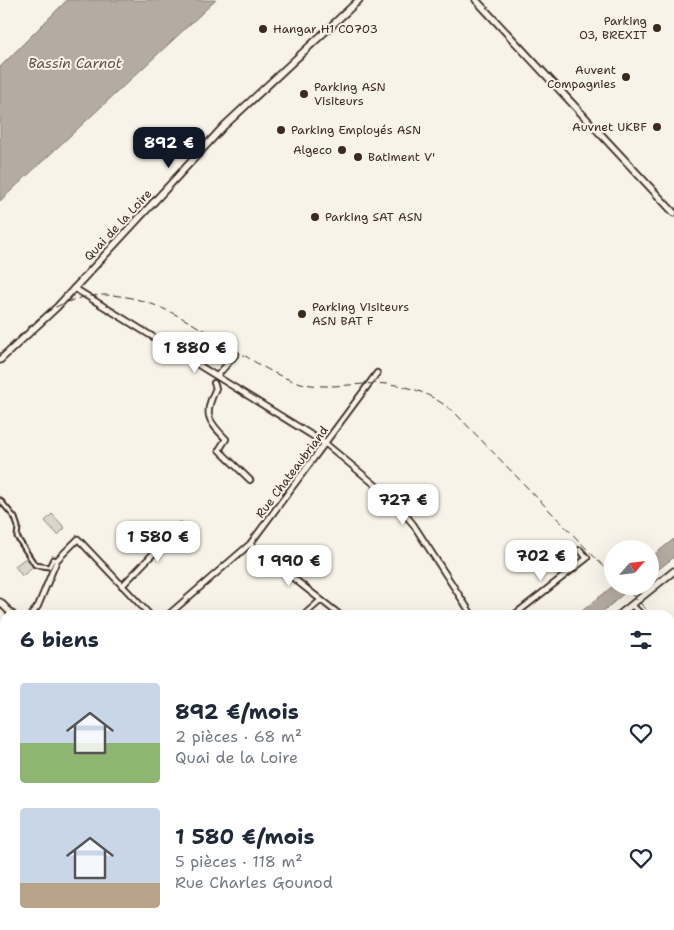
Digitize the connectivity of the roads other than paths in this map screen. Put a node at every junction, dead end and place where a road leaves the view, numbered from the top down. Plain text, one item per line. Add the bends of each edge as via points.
1 (359, 0) edge
2 (476, 0) edge
3 (674, 213) edge
4 (74, 288) junction
5 (236, 354) dead end
6 (0, 360) edge
7 (378, 373) dead end
8 (218, 376) junction
9 (214, 383) dead end
10 (326, 444) junction
11 (250, 480) dead end
12 (0, 500) edge
13 (180, 526) dead end
14 (250, 544) junction
15 (580, 550) dead end
16 (56, 560) junction
17 (674, 571) edge
18 (122, 586) junction
19 (322, 600) junction
20 (632, 605) junction
21 (35, 610) edge
22 (145, 610) edge
23 (174, 610) edge
24 (310, 610) edge
25 (334, 610) edge
26 (469, 610) edge
27 (520, 610) edge
28 (625, 610) edge
29 (637, 610) edge

1 - 4 street, Quai de la Loire via 224,126
2 - 3 street
4 - 6 street, Quai de la Loire
4 - 8 street
5 - 8 street
7 - 10 street, Rue Chateaubriand
8 - 10 street
9 - 11 street via 216,388 207,411 211,424 226,439 219,450
10 - 14 street, Rue Chateaubriand
10 - 26 street via 386,493 405,514
12 - 16 street via 15,518 17,537 35,565 49,566 53,559
13 - 18 street
14 - 19 street
14 - 23 street, Rue Chateaubriand
15 - 27 street via 586,558
16 - 18 street via 78,539
16 - 21 street
17 - 20 street
18 - 22 street
19 - 24 street
19 - 25 street
20 - 28 street
20 - 29 street

